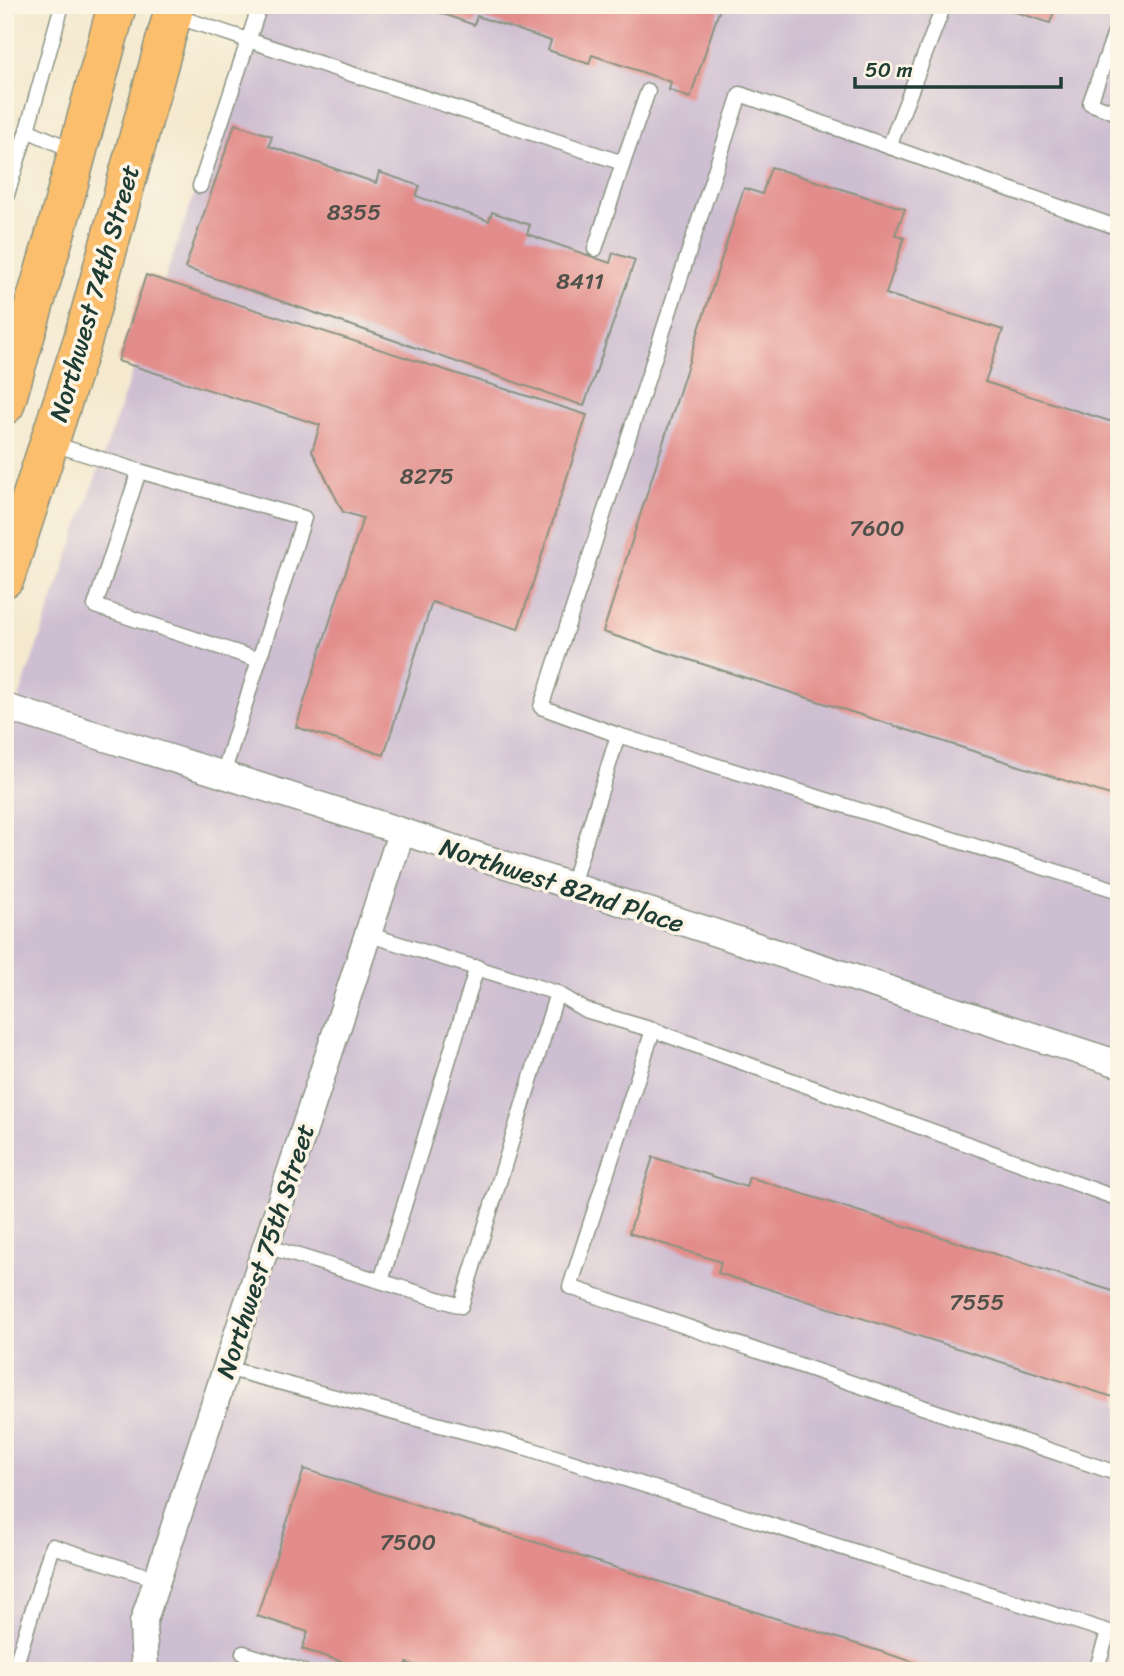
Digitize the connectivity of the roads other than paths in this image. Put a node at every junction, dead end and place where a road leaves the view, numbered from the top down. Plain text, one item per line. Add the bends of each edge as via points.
1 (62, 5) edge
2 (117, 5) edge
3 (260, 5) edge
4 (944, 5) edge
5 (174, 10) edge
6 (1119, 21) edge
7 (248, 38) junction
8 (648, 91) dead end
9 (1119, 114) edge
10 (27, 130) junction
11 (889, 147) junction
12 (78, 152) junction
13 (623, 163) junction
14 (200, 186) dead end
15 (5, 201) edge
16 (1119, 228) edge
17 (595, 248) dead end
18 (8, 390) edge
19 (50, 443) junction
20 (139, 471) junction
21 (5, 578) edge
22 (260, 660) junction
23 (5, 707) edge
24 (618, 735) junction
25 (223, 774) junction
26 (401, 833) junction
27 (571, 888) junction
28 (1119, 891) edge
29 (369, 935) junction
30 (477, 967) junction
31 (557, 993) junction
32 (653, 1030) junction
33 (1119, 1064) edge
34 (1119, 1199) edge
35 (266, 1246) junction
36 (381, 1281) junction
37 (226, 1368) junction
38 (1119, 1474) edge
39 (157, 1579) junction
40 (1113, 1634) edge
41 (243, 1653) dead end
42 (14, 1671) edge
43 (145, 1671) edge
44 (302, 1671) edge
45 (1096, 1671) edge

1 - 10 lane
2 - 12 main road, Northwest 74th Street
3 - 7 lane
4 - 11 lane
5 - 7 lane
5 - 19 main road, Northwest 74th Street
6 - 9 lane via 1090,103
7 - 13 lane
7 - 14 lane
8 - 13 lane
10 - 12 lane
10 - 15 lane
11 - 16 lane
11 - 24 lane via 740,93 541,707
12 - 18 main road, Northwest 74th Street
13 - 17 lane
19 - 20 lane
19 - 21 main road, Northwest 74th Street
20 - 22 lane via 95,606
20 - 22 lane via 304,518
22 - 25 lane
23 - 25 street, Northwest 82nd Place
24 - 27 lane
24 - 28 lane
25 - 26 street, Northwest 82nd Place
26 - 27 street, Northwest 82nd Place
26 - 29 street, Northwest 75th Street
27 - 33 street, Northwest 82nd Place
29 - 30 lane
29 - 35 street, Northwest 75th Street
30 - 31 lane
30 - 36 lane
31 - 32 lane via 586,1010
31 - 36 lane via 461,1306
32 - 34 lane
32 - 38 lane via 570,1287
35 - 36 lane
35 - 37 street, Northwest 75th Street
37 - 39 street, Northwest 75th Street
37 - 40 lane via 530,1450
39 - 42 lane via 52,1546
39 - 43 street, Northwest 75th Street via 143,1623
40 - 45 lane
41 - 44 lane

